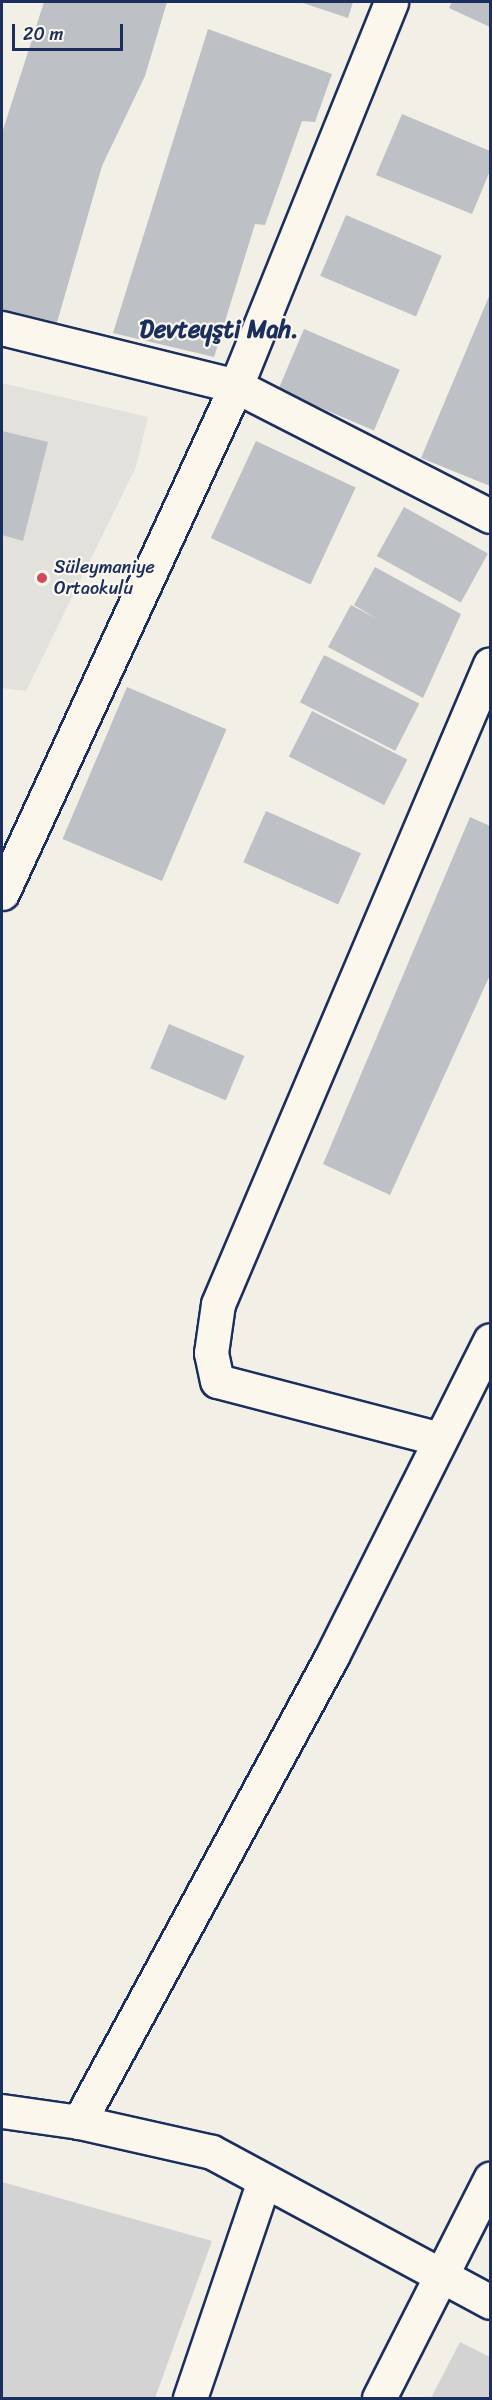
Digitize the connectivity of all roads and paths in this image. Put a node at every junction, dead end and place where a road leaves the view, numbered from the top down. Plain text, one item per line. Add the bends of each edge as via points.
1 (390, 2) edge
2 (2, 328) edge
3 (236, 386) junction
4 (490, 516) edge
5 (490, 664) edge
6 (2, 893) edge
7 (488, 1352) edge
8 (440, 1439) junction
9 (2, 2111) edge
10 (79, 2122) junction
11 (490, 2179) edge
12 (264, 2181) junction
13 (438, 2278) junction
14 (490, 2302) edge
15 (190, 2398) edge
16 (379, 2398) edge

1 - 3 street
2 - 3 street
3 - 4 street
3 - 6 street
5 - 8 street via 218,1304 211,1353 217,1381
7 - 8 street
8 - 10 street via 332,1656
9 - 10 street
10 - 12 street via 212,2152
11 - 13 street
12 - 13 street
12 - 15 street
13 - 14 street
13 - 16 street

